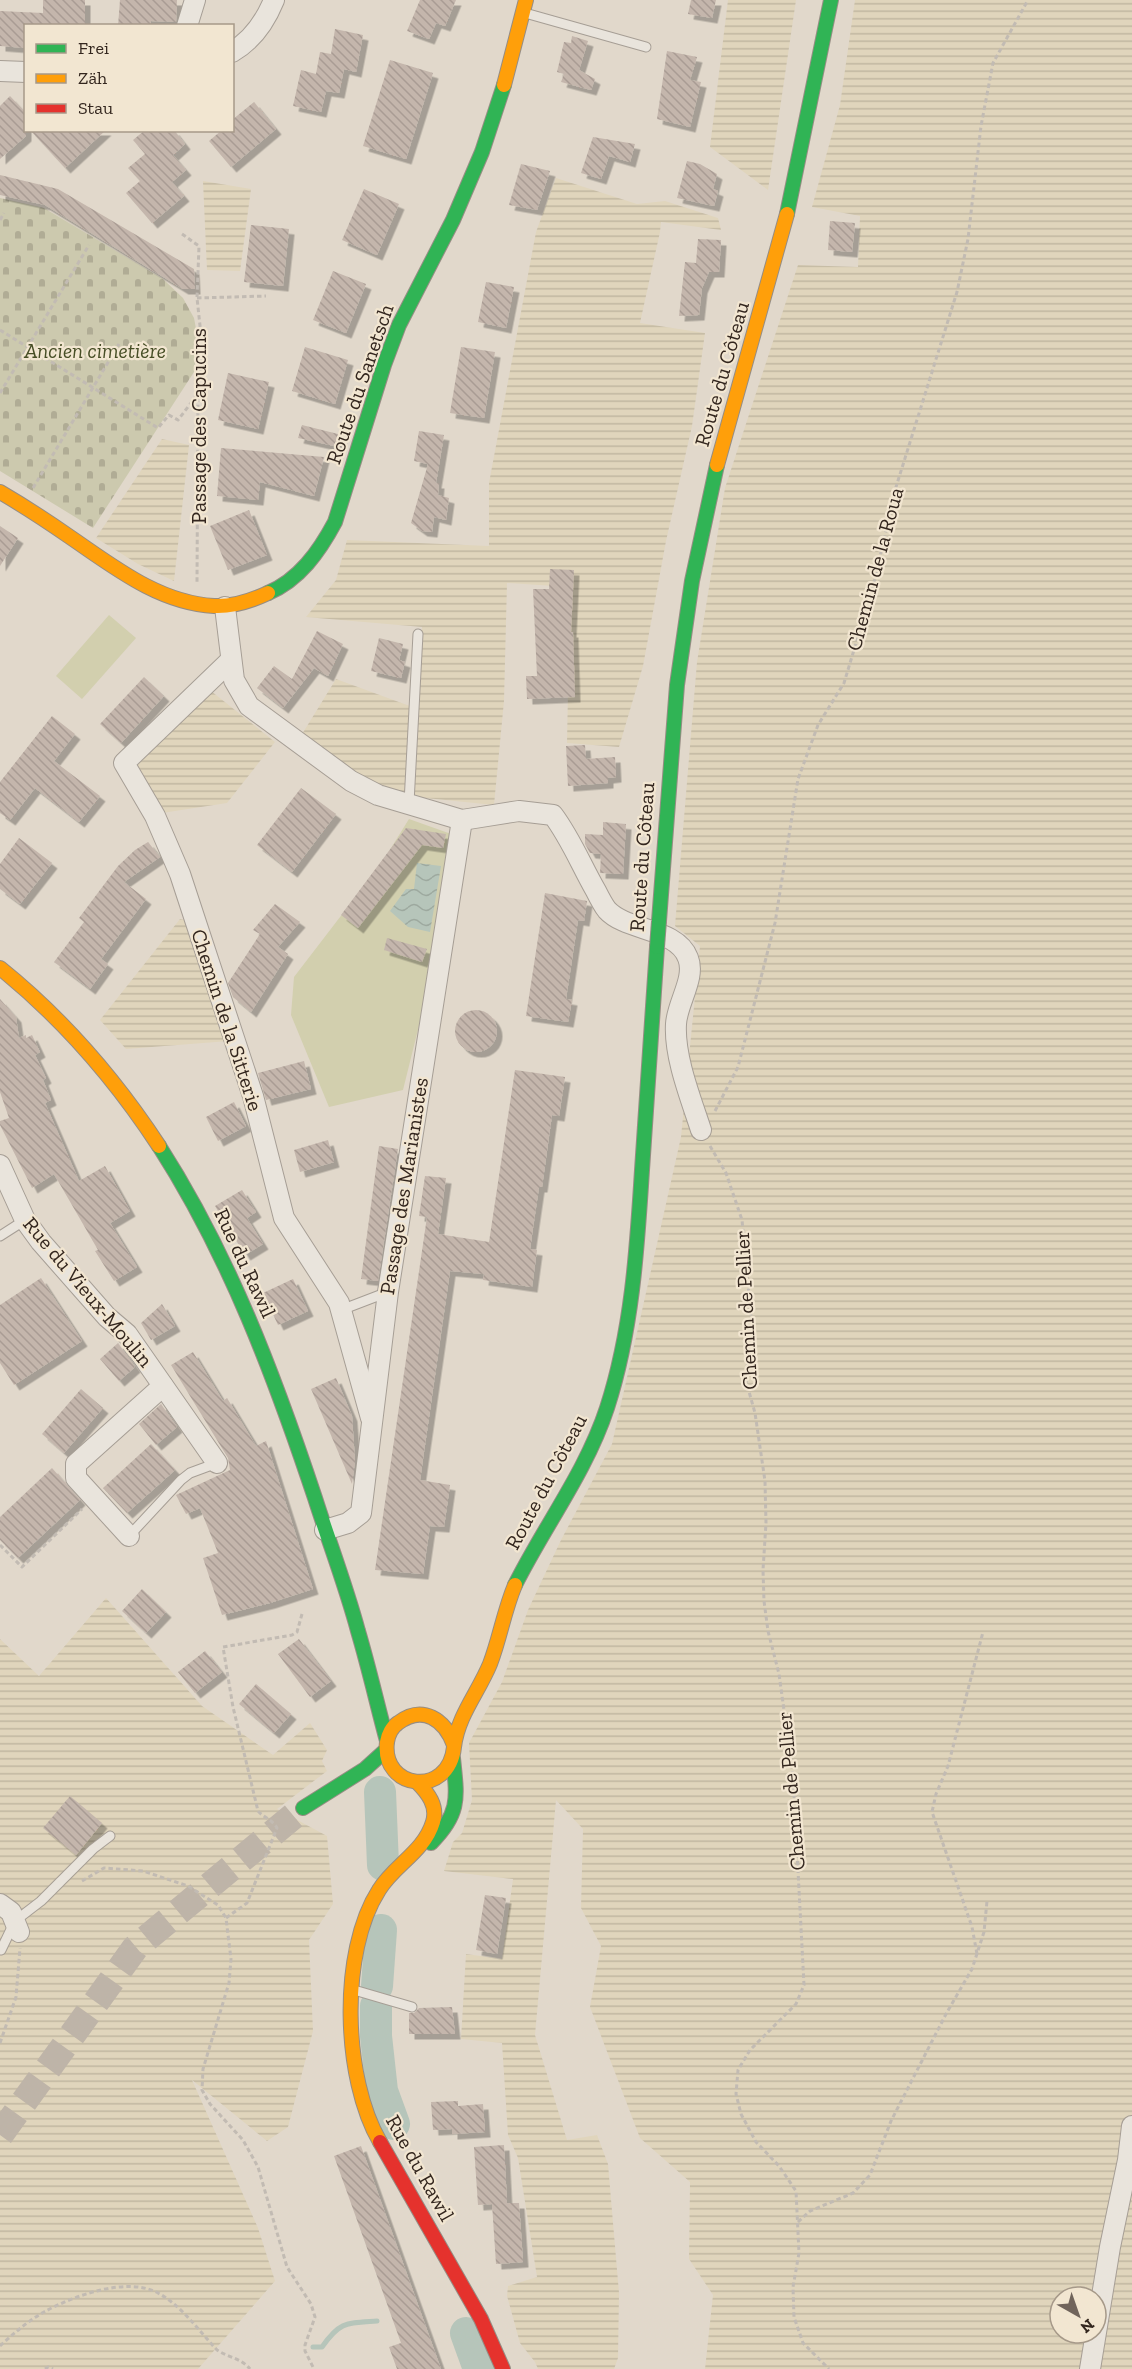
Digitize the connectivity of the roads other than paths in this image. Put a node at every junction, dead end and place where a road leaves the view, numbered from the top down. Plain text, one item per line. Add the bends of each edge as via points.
1 (195, 0) edge
2 (274, 0) edge
3 (831, 0) edge
4 (524, 6) edge
5 (188, 24) edge
6 (646, 47) dead end
7 (234, 51) edge
8 (0, 71) edge
9 (24, 72) edge
10 (0, 492) edge
11 (225, 607) junction
12 (418, 634) dead end
13 (231, 660) junction
14 (409, 803) junction
15 (462, 820) junction
16 (0, 968) edge
17 (701, 1130) road end
18 (0, 1165) edge
19 (26, 1220) junction
20 (0, 1236) edge
21 (388, 1292) junction
22 (341, 1310) junction
23 (163, 1386) junction
24 (370, 1418) junction
25 (216, 1463) joint
26 (325, 1530) junction
27 (129, 1536) joint
28 (358, 1630) junction
29 (387, 1688) dead end
30 (470, 1698) junction
31 (402, 1705) dead end
32 (427, 1715) junction
33 (387, 1745) junction
34 (454, 1751) junction
35 (410, 1780) junction
36 (382, 1783) dead end
37 (360, 1789) dead end
38 (316, 1800) junction
39 (303, 1808) tunnel mouth
40 (110, 1836) dead end
41 (390, 1876) junction
42 (0, 1904) edge
43 (17, 1926) junction
44 (1, 1950) edge
45 (352, 1990) junction
46 (412, 2007) dead end
47 (1132, 2126) edge
48 (481, 2319) junction
49 (503, 2369) edge
50 (516, 2369) edge
51 (1090, 2369) edge

1 - 5 street
2 - 7 street via 249,42
3 - 30 street, Route du Côteau, bridge via 792,197 719,458 692,581 677,685 634,1291 622,1361 590,1450 515,1586 489,1667
4 - 6 lane
4 - 11 street, Route du Sanetsch via 482,152 453,220 399,325 331,532 318,553 286,583 248,602
8 - 9 street
10 - 11 street, Route du Sanetsch via 165,595 199,605
11 - 13 street
12 - 14 lane
13 - 14 street via 234,680 249,706 351,781 378,795
13 - 22 street, Chemin de la Sitterie via 124,763 155,816 180,874 253,1096 284,1218
14 - 15 street
15 - 17 street via 519,811 553,815 568,835 608,911 678,944 688,956 690,966 676,1023 677,1040
15 - 21 street, Passage des Marianistes
16 - 26 street, Rue du Rawil via 52,1012 91,1055 135,1110 179,1178 249,1317
18 - 19 street, Rue du Vieux-Moulin
19 - 20 lane
19 - 23 street, Rue du Vieux-Moulin via 107,1317 127,1334
21 - 22 lane
21 - 24 street, Passage des Marianistes
22 - 24 street, Chemin de la Sitterie
23 - 25 street, Rue du Vieux-Moulin
23 - 27 street, Rue du Vieux-Moulin via 76,1464 76,1478
24 - 26 street, Passage des Marianistes via 360,1513 348,1523
25 - 27 lane via 190,1473
26 - 28 street, Rue du Rawil
28 - 29 street, Rue du Rawil
28 - 33 street, Rue du Rawil
30 - 32 street, Route du Côteau via 451,1709
30 - 34 street, Route du Côteau
31 - 32 street
32 - 33 street via 400,1721
32 - 34 street via 447,1727
33 - 35 street via 391,1766
33 - 38 street via 365,1769
34 - 35 street via 440,1776
34 - 41 street, Rue du Rawil via 458,1802 453,1815 438,1836
35 - 36 street
35 - 41 street, Rue du Rawil via 432,1800 434,1822 425,1840
37 - 38 street
38 - 39 street
40 - 43 lane
41 - 45 street, Rue du Rawil via 362,1922
42 - 43 street via 10,1912
43 - 44 lane
45 - 46 lane
45 - 48 street, Rue du Rawil via 355,2065 373,2131
47 - 51 street
48 - 49 street, Rue du Rawil
48 - 50 street, Rue du Rawil

